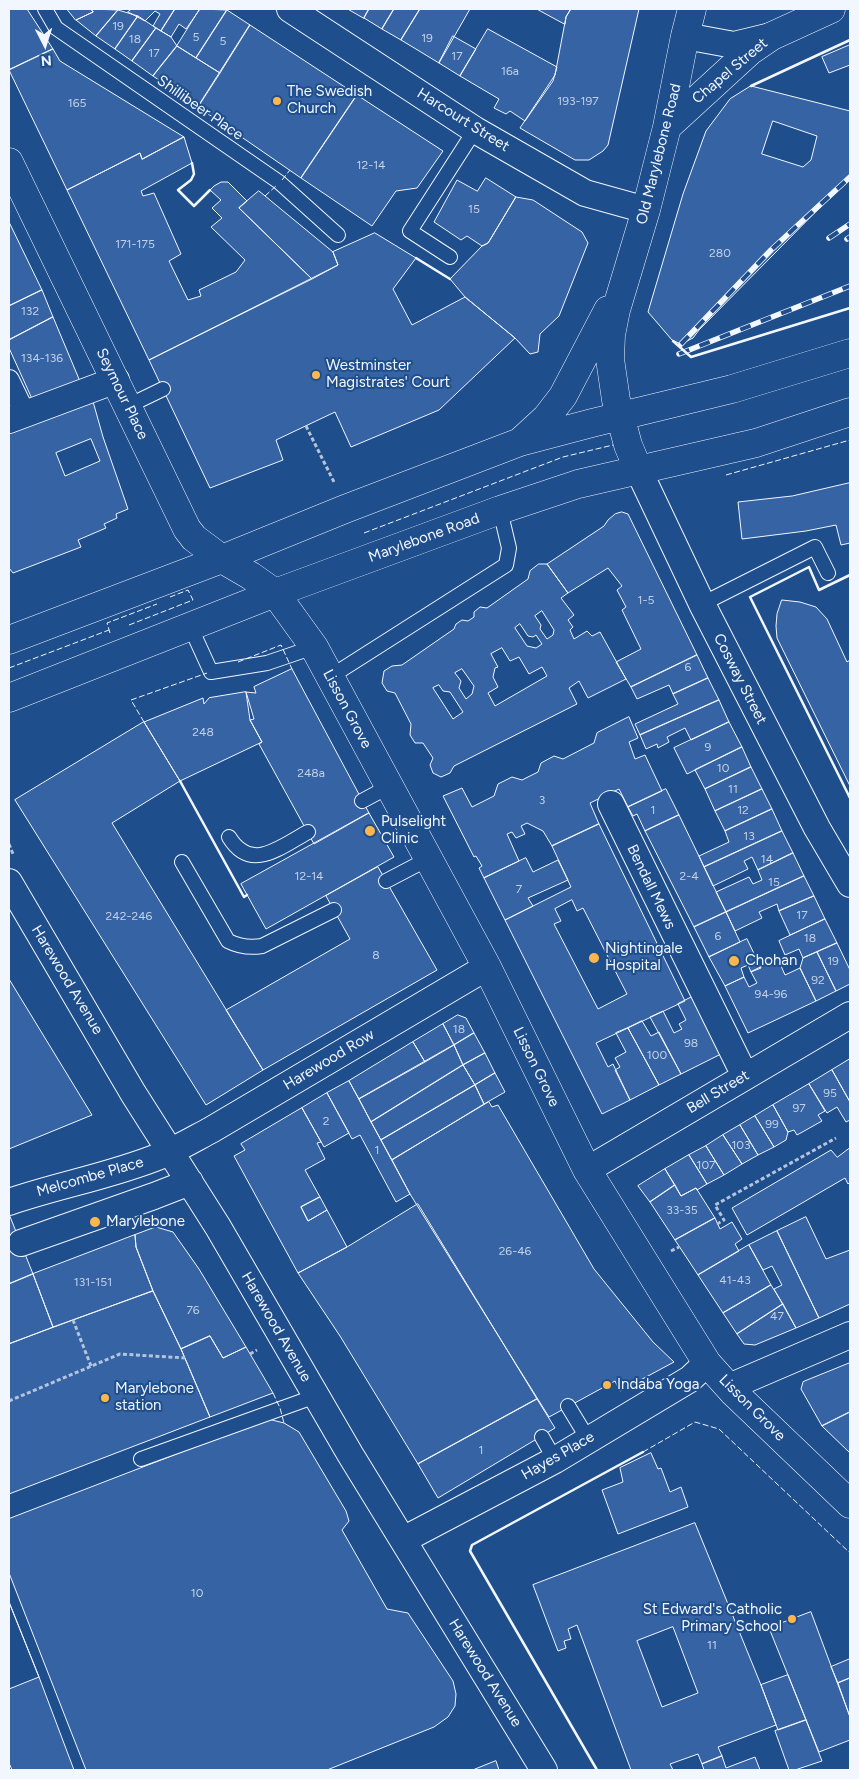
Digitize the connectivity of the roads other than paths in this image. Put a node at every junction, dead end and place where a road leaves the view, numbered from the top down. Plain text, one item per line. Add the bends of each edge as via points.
1 (45, 9) edge
2 (290, 9) edge
3 (682, 9) edge
4 (692, 9) edge
5 (831, 9) edge
6 (685, 36) junction
7 (772, 36) junction
8 (667, 127) junction
9 (475, 130) junction
10 (9, 162) edge
11 (646, 210) junction
12 (338, 235) dead end
13 (450, 257) dead end
14 (629, 270) junction
15 (850, 353) edge
16 (9, 380) edge
17 (116, 380) junction
18 (162, 389) dead end
19 (128, 406) junction
20 (850, 412) edge
21 (17, 416) edge
22 (620, 416) junction
23 (520, 442) junction
24 (638, 469) junction
25 (500, 510) junction
26 (222, 559) junction
27 (828, 573) dead end
28 (275, 593) junction
29 (702, 604) junction
30 (190, 626) junction
31 (9, 640) edge
32 (314, 647) junction
33 (330, 677) junction
34 (9, 698) edge
35 (388, 787) junction
36 (362, 801) dead end
37 (610, 804) dead end
38 (308, 832) dead end
39 (229, 837) dead end
40 (428, 859) junction
41 (182, 862) dead end
42 (386, 881) dead end
43 (850, 884) edge
44 (12, 888) edge
45 (334, 910) dead end
46 (486, 967) junction
47 (850, 1015) edge
48 (745, 1076) junction
49 (171, 1151) junction
50 (587, 1170) junction
51 (190, 1182) junction
52 (9, 1202) edge
53 (21, 1243) dead end
54 (850, 1335) edge
55 (707, 1363) junction
56 (729, 1387) junction
57 (316, 1396) junction
58 (568, 1406) dead end
59 (542, 1436) dead end
60 (588, 1439) junction
61 (141, 1459) dead end
62 (555, 1460) junction
63 (850, 1504) edge
64 (403, 1540) junction
65 (544, 1770) edge

1 - 12 lane, Shillibeer Place via 56,28 279,182
2 - 9 street, Harcourt Street
3 - 6 main road, Old Marylebone Road
4 - 6 main road, Old Marylebone Road
5 - 7 main road, Chapel Street
6 - 7 street, Chapel Street via 734,45
6 - 8 main road, Old Marylebone Road
7 - 8 main road, Chapel Street via 730,68
8 - 11 main road, Old Marylebone Road
9 - 11 street, Harcourt Street via 586,193
9 - 13 lane via 410,231
10 - 17 main road, Seymour Place
11 - 14 main road, Old Marylebone Road
14 - 22 main road, Old Marylebone Road via 611,335 610,359
14 - 23 main road, Old Marylebone Road via 563,396 546,418
15 - 22 main road via 732,389
16 - 21 street
17 - 19 main road, Seymour Place
17 - 21 street
18 - 19 lane
19 - 26 main road, Seymour Place via 190,534
20 - 24 main road, Marylebone Road via 756,443
22 - 23 main road
22 - 24 main road, Old Marylebone Road
23 - 26 main road
24 - 25 main road, Marylebone Road via 578,484
24 - 29 street, Cosway Street
25 - 28 main road, Marylebone Road
25 - 33 lane via 509,548 506,565
26 - 28 main road, Seymour Place
26 - 31 main road
27 - 29 lane via 815,548
28 - 30 main road, Marylebone Road
28 - 32 main road, Lisson Grove
29 - 43 street, Cosway Street via 817,828
30 - 32 lane via 211,672 267,663
30 - 34 main road, Marylebone Road
32 - 33 main road, Lisson Grove
33 - 35 main road, Lisson Grove
35 - 36 lane
35 - 40 main road, Lisson Grove
37 - 48 street, Bendall Mews
38 - 39 lane via 272,852 255,856 235,848
40 - 42 lane
40 - 46 main road, Lisson Grove
41 - 45 lane via 228,941 237,946 262,946
44 - 49 street, Harewood Avenue
46 - 49 street, Harewood Row
46 - 50 main road, Lisson Grove
47 - 48 street, Bell Street
48 - 50 street, Bell Street
49 - 51 street, Harewood Avenue
49 - 52 street, Melcombe Place
50 - 55 main road, Lisson Grove
51 - 53 street
51 - 57 street, Harewood Avenue
54 - 56 street
55 - 56 main road, Lisson Grove
55 - 60 street, Hayes Place via 690,1379
56 - 63 main road, Lisson Grove
57 - 61 lane
57 - 64 street, Harewood Avenue
58 - 60 lane
59 - 62 lane
60 - 62 street, Hayes Place
62 - 64 street, Hayes Place
64 - 65 street, Harewood Avenue

